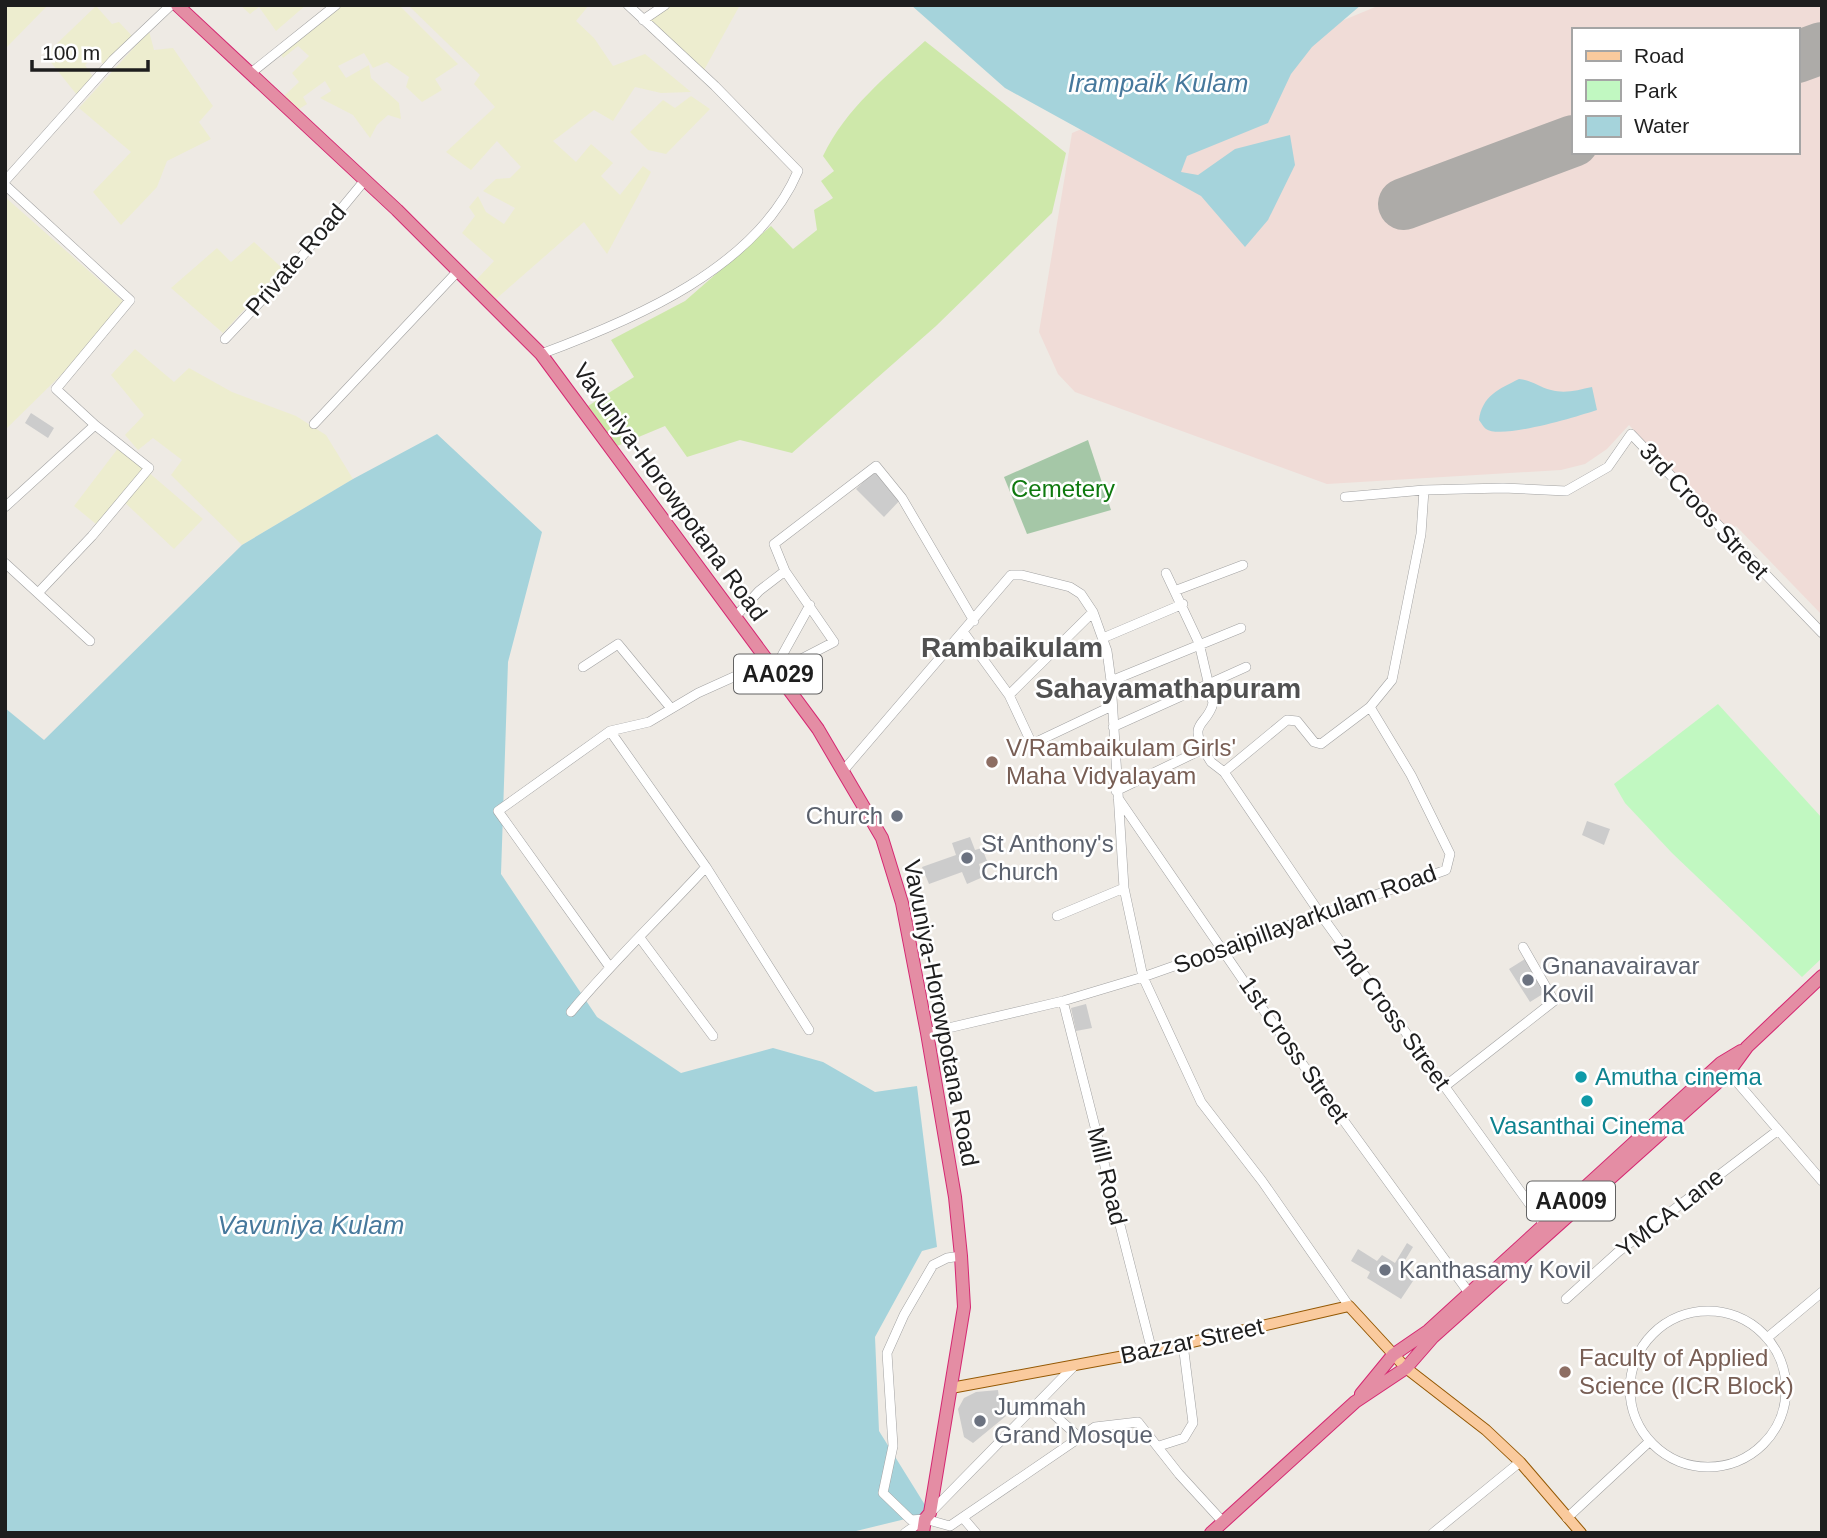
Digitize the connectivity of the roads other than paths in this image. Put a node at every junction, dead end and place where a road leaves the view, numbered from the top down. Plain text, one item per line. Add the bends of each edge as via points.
1 (171, 5) edge
2 (177, 5) edge
3 (336, 5) edge
4 (628, 5) edge
5 (665, 5) edge
6 (643, 20) junction
7 (251, 73) junction
8 (365, 180) junction
9 (5, 183) edge
10 (456, 273) junction
11 (225, 339) dead end
12 (541, 354) junction
13 (314, 424) dead end
14 (95, 425) junction
15 (1424, 490) junction
16 (1345, 497) dead end
17 (5, 508) edge
18 (5, 563) edge
19 (1243, 565) dead end
20 (785, 571) junction
21 (1166, 573) dead end
22 (1177, 590) junction
23 (38, 593) junction
24 (1183, 604) junction
25 (810, 605) junction
26 (1093, 612) junction
27 (736, 616) junction
28 (974, 621) junction
29 (1241, 628) dead end
30 (964, 633) junction
31 (1822, 633) edge
32 (1103, 638) junction
33 (90, 640) dead end
34 (1199, 643) junction
35 (583, 667) dead end
36 (1246, 667) dead end
37 (773, 668) junction
38 (1111, 681) junction
39 (1209, 685) junction
40 (1010, 695) junction
41 (1112, 706) junction
42 (670, 707) junction
43 (1370, 707) junction
44 (1113, 727) junction
45 (610, 731) junction
46 (1203, 749) junction
47 (843, 771) junction
48 (1224, 772) junction
49 (1117, 793) junction
50 (706, 867) junction
51 (1124, 888) junction
52 (1321, 915) junction
53 (1057, 916) dead end
54 (640, 938) junction
55 (1523, 947) dead end
56 (1223, 949) junction
57 (609, 965) junction
58 (1822, 976) edge
59 (1143, 977) junction
60 (1063, 1001) junction
61 (571, 1012) dead end
62 (809, 1030) dead end
63 (927, 1033) junction
64 (713, 1037) dead end
65 (1724, 1068) junction
66 (1444, 1087) junction
67 (1777, 1131) junction
68 (1822, 1181) edge
69 (1548, 1230) junction
70 (961, 1256) junction
71 (1822, 1292) edge
72 (1472, 1297) junction
73 (1566, 1299) dead end
74 (1349, 1306) junction
75 (1767, 1338) junction
76 (1183, 1344) junction
77 (1152, 1351) junction
78 (1393, 1355) junction
79 (1074, 1366) junction
80 (1406, 1368) junction
81 (951, 1388) junction
82 (1041, 1402) junction
83 (1354, 1402) junction
84 (1080, 1438) junction
85 (1650, 1441) junction
86 (1159, 1446) junction
87 (1520, 1462) junction
88 (928, 1516) junction
89 (1567, 1518) junction
90 (964, 1520) junction
91 (1223, 1522) junction
92 (905, 1533) edge
93 (923, 1533) edge
94 (976, 1533) edge
95 (1211, 1533) edge
96 (1433, 1533) edge
97 (1581, 1533) edge

1 - 9 street via 113,60
2 - 7 highway, Vavuniya-Horowpotana Road / AA029
3 - 7 street
4 - 6 street
5 - 6 street
6 - 12 street via 798,171 781,203 710,273 612,328
7 - 8 highway, Vavuniya-Horowpotana Road / AA029
8 - 10 highway, Vavuniya-Horowpotana Road / AA029
8 - 11 street, Private Road via 294,266
9 - 14 street via 130,300 56,389
10 - 12 highway, Vavuniya-Horowpotana Road / AA029
10 - 13 street
12 - 27 highway, Vavuniya-Horowpotana Road / AA029
14 - 17 street
14 - 23 street via 149,468
15 - 16 street
15 - 31 street, 3rd Croos Street via 1566,491 1608,467 1631,433
15 - 43 street via 1421,534 1392,680
18 - 23 street
19 - 22 street
20 - 25 street
20 - 27 street
20 - 28 street via 774,544 878,466 902,498
21 - 22 street
22 - 24 street
23 - 33 street
24 - 32 street
24 - 34 street
25 - 37 street
25 - 37 street via 834,642
26 - 28 street via 1070,587 1016,574
26 - 32 street
26 - 40 street
27 - 37 highway, Vavuniya-Horowpotana Road / AA029
28 - 30 street
29 - 34 street
30 - 40 street
30 - 47 street
32 - 38 street
34 - 38 street
34 - 39 street
35 - 42 street via 618,644
36 - 39 street
37 - 42 street
37 - 47 highway, Vavuniya-Horowpotana Road / AA029
38 - 41 street
39 - 44 street
39 - 46 street via 1212,710 1196,736
40 - 41 street via 1032,744
41 - 44 street
42 - 45 street via 649,722
43 - 48 street via 1321,744 1314,742 1297,720 1287,720
43 - 52 street, Soosaipillayarkulam Road via 1412,775 1451,859 1443,872
44 - 49 street
45 - 50 street
45 - 57 street via 498,811
46 - 48 street, 2nd Cross Street
46 - 49 street
47 - 63 highway, Vavuniya-Horowpotana Road / AA029 via 883,838 895,872
48 - 52 street, 2nd Cross Street
49 - 51 street
49 - 56 street, 1st Cross Street
50 - 54 street
50 - 62 street
51 - 53 street
51 - 59 street
52 - 56 street, Soosaipillayarkulam Road
52 - 66 street, 2nd Cross Street
54 - 57 street
54 - 64 street
55 - 66 street via 1553,1002
56 - 59 street, Soosaipillayarkulam Road
56 - 72 street, 1st Cross Street
57 - 61 street
58 - 65 highway, AA009
59 - 60 street, Soosaipillayarkulam Road
59 - 74 street via 1201,1102
60 - 63 street, Soosaipillayarkulam Road
60 - 77 street, Mill Road
63 - 70 highway, Vavuniya-Horowpotana Road / AA029
65 - 67 street
65 - 69 highway, AA009
66 - 69 street, 2nd Cross Street
67 - 68 street
67 - 73 street, YMCA Lane via 1618,1252
69 - 72 highway, AA009
70 - 81 highway, Vavuniya-Horowpotana Road / AA029 via 964,1307
70 - 88 street via 933,1265 887,1353 893,1446 883,1493 911,1520
71 - 75 street
72 - 78 highway, AA009
72 - 80 highway, AA009
74 - 76 main road, Bazzar Street
74 - 78 main road
75 - 85 street via 1782,1361 1787,1388 1783,1415 1770,1438 1750,1456 1724,1466 1697,1467 1671,1458
75 - 85 street via 1748,1322 1726,1313 1701,1311 1677,1317 1656,1330 1640,1349 1630,1397 1637,1421
76 - 77 main road, Bazzar Street
76 - 86 street via 1193,1423 1184,1438
77 - 79 main road, Bazzar Street
78 - 80 main road
78 - 83 highway, AA009
79 - 81 main road, Bazzar Street
79 - 82 street
80 - 83 highway, AA009
80 - 87 main road
81 - 88 highway, Vavuniya-Horowpotana Road / AA029
82 - 84 street
82 - 88 street
83 - 91 highway, AA009
84 - 86 street via 1095,1427 1138,1422
84 - 90 street
85 - 89 street
86 - 91 street
87 - 89 main road
87 - 96 street
88 - 90 street via 950,1526
88 - 92 street
88 - 93 highway, Vavuniya-Horowpotana Road / AA029
89 - 97 main road
90 - 94 street
91 - 95 highway, AA009

